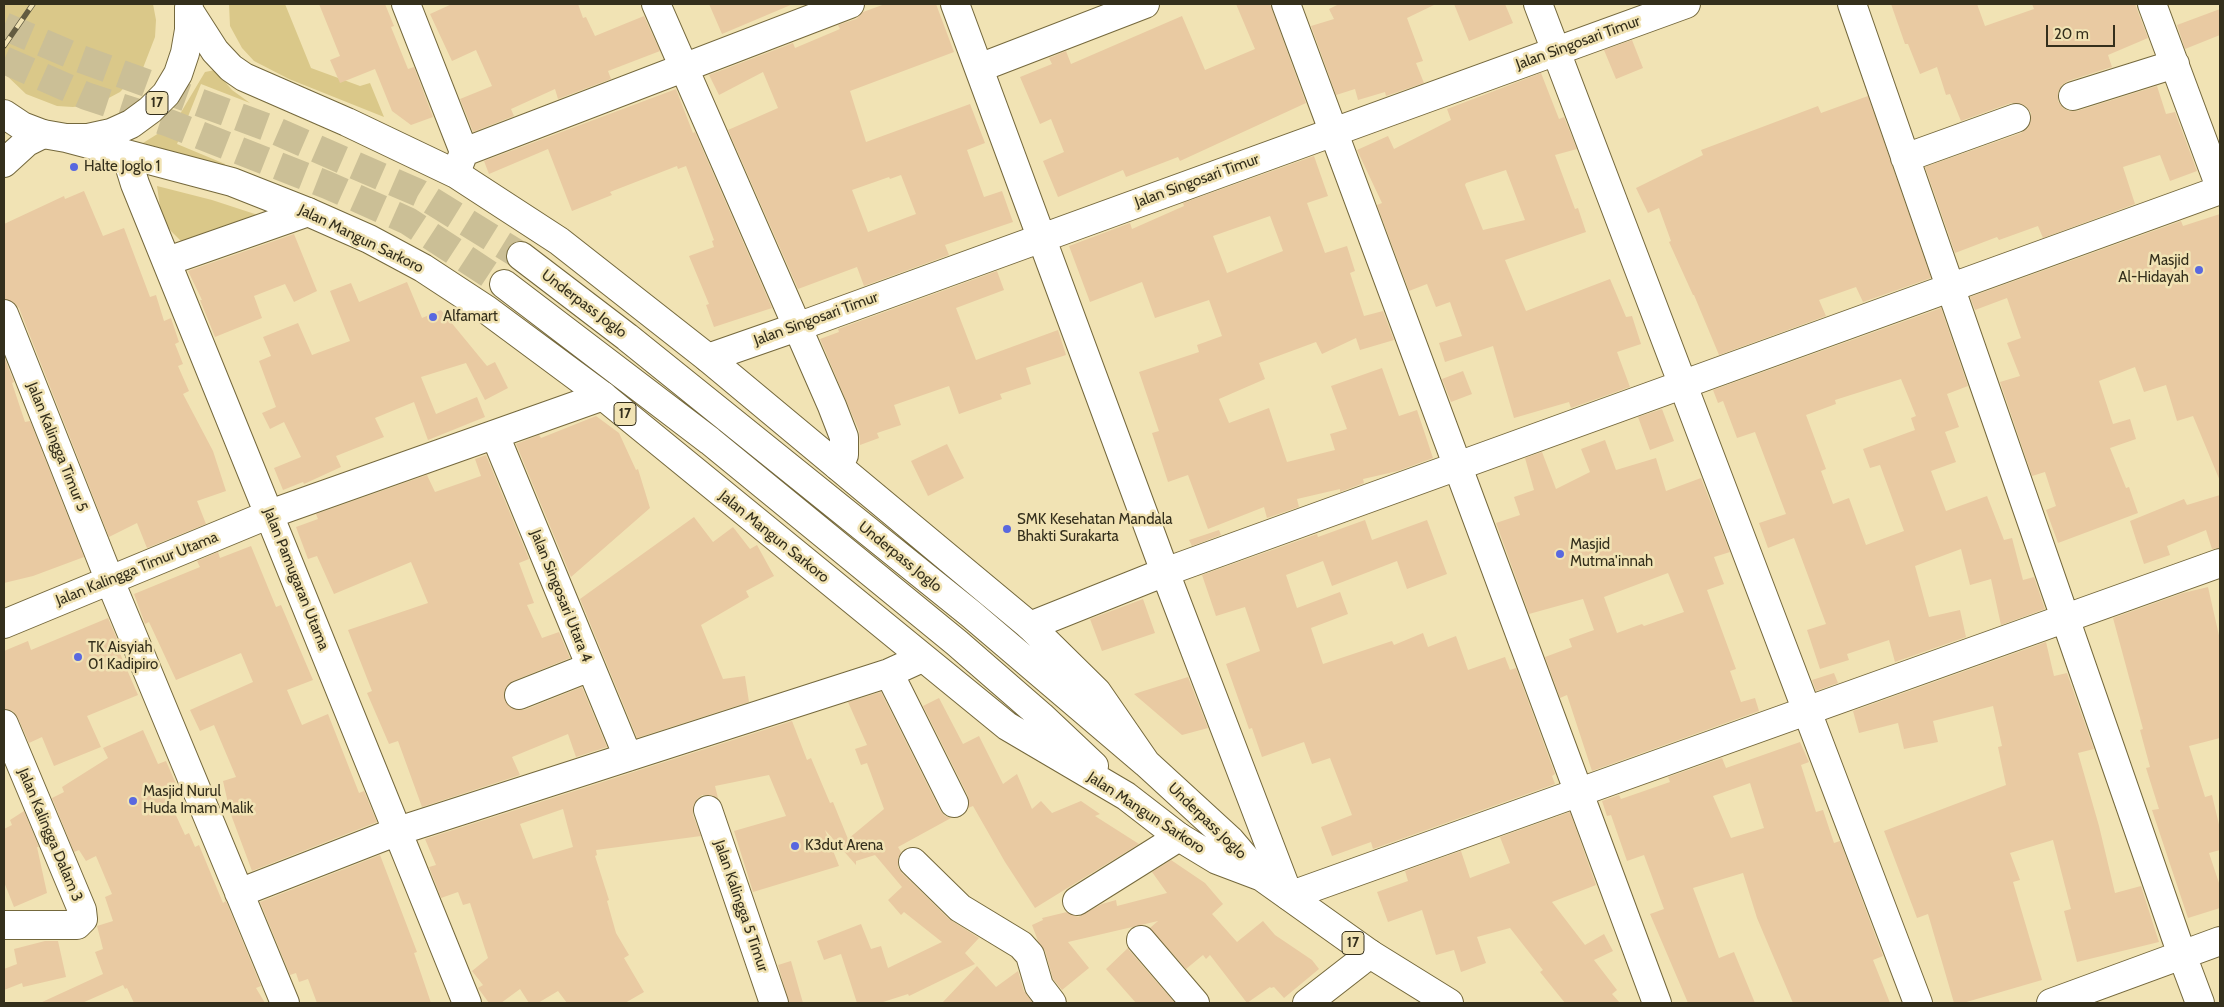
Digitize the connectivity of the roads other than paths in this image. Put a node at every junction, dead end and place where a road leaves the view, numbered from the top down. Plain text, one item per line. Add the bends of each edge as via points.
1 (406, 4) edge
2 (656, 4) edge
3 (850, 4) edge
4 (955, 4) edge
5 (1145, 4) edge
6 (1286, 4) edge
7 (1538, 4) edge
8 (1686, 4) edge
9 (1852, 4) edge
10 (2152, 4) edge
11 (191, 6) edge
12 (1556, 51) junction
13 (2174, 64) junction
14 (684, 68) junction
15 (979, 68) junction
16 (2073, 96) dead end
17 (4, 114) edge
18 (2016, 118) dead end
19 (1334, 132) junction
20 (54, 136) junction
21 (126, 155) junction
22 (1905, 158) junction
23 (4, 163) edge
24 (460, 163) junction
25 (2220, 189) edge
26 (308, 212) junction
27 (1041, 238) junction
28 (521, 256) tunnel mouth
29 (168, 261) junction
30 (504, 284) tunnel mouth
31 (1950, 288) junction
32 (4, 314) edge
33 (797, 327) junction
34 (708, 358) junction
35 (1683, 385) junction
36 (603, 396) junction
37 (495, 435) junction
38 (838, 466) junction
39 (1458, 466) junction
40 (270, 514) junction
41 (2220, 563) edge
42 (1165, 572) junction
43 (110, 581) junction
44 (2065, 619) junction
45 (4, 624) edge
46 (1030, 626) junction
47 (922, 658) junction
48 (590, 668) junction
49 (889, 672) junction
50 (518, 695) dead end
51 (1807, 711) junction
52 (4, 724) edge
53 (628, 757) junction
54 (1146, 763) junction
55 (1579, 793) junction
56 (1126, 796) junction
57 (954, 803) dead end
58 (708, 810) dead end
59 (398, 831) junction
60 (1178, 837) junction
61 (913, 862) dead end
62 (1262, 877) junction
63 (239, 893) junction
64 (1289, 896) junction
65 (1076, 902) dead end
66 (4, 925) edge
67 (1142, 940) dead end
68 (2220, 941) edge
69 (1370, 954) junction
70 (2183, 957) junction
71 (2199, 999) edge
72 (285, 1003) edge
73 (467, 1003) edge
74 (774, 1003) edge
75 (1052, 1003) edge
76 (1195, 1003) edge
77 (1307, 1003) edge
78 (1449, 1003) edge
79 (1657, 1003) edge
80 (1918, 1003) edge
81 (2051, 1003) edge

1 - 24 main road
2 - 14 main road
3 - 14 main road
4 - 15 main road
5 - 15 main road
6 - 19 main road
7 - 12 main road
8 - 12 main road, Jalan Singosari Timur
9 - 22 main road
10 - 13 main road
11 - 20 main road, 17 via 185,53 178,74 166,94 150,110 131,124 111,132 88,138
11 - 24 main road, 17 via 215,51 244,77 347,122
12 - 19 main road, Jalan Singosari Timur
12 - 35 main road
13 - 16 main road
13 - 25 main road
14 - 24 main road
14 - 33 main road
15 - 27 main road
17 - 20 main road, 17 via 22,126
18 - 22 main road
19 - 27 main road, Jalan Singosari Timur
19 - 39 main road
20 - 21 main road, Jalan Mangun Sarkoro / 17
20 - 23 main road via 27,142
21 - 26 main road, Jalan Mangun Sarkoro / 17 via 232,182
21 - 29 main road, Jalan Pamugaran Utama
22 - 31 main road
24 - 34 main road, 17
25 - 31 main road
26 - 29 main road
26 - 36 main road, Jalan Mangun Sarkoro / 17 via 423,268 487,310
27 - 33 main road, Jalan Singosari Timur
27 - 42 main road
28 - 54 main road, Underpass Joglo via 972,614
29 - 40 main road, Jalan Pamugaran Utama
30 - 56 main road, Underpass Joglo via 702,435 957,644 1041,716
31 - 35 main road
31 - 44 main road
32 - 43 main road, Jalan Kalingga Timur 5
33 - 34 main road, Jalan Singosari Timur
33 - 38 main road via 844,437 844,455
34 - 38 main road, 17
35 - 39 main road
35 - 51 main road
36 - 37 main road, Jalan Kalingga Timur Utama
36 - 47 main road, Jalan Mangun Sarkoro / 17
37 - 40 main road, Jalan Kalingga Timur Utama
37 - 48 main road, Jalan Singosari Utara 4
38 - 46 main road, 17
39 - 42 main road
39 - 55 main road
40 - 43 main road, Jalan Kalingga Timur Utama
40 - 59 main road, Jalan Pamugaran Utama
41 - 44 main road
42 - 46 main road
42 - 64 main road
43 - 45 main road, Jalan Kalingga Timur Utama
43 - 63 main road, Jalan Kalingga Timur 5
44 - 51 main road
44 - 70 main road
46 - 54 main road, 17 via 1097,692
47 - 49 main road
47 - 56 main road, Jalan Mangun Sarkoro / 17 via 1007,726
48 - 50 main road
48 - 53 main road, Jalan Singosari Utara 4
49 - 53 main road
49 - 57 main road
51 - 55 main road
51 - 80 main road
52 - 66 main road, Jalan Kalingga Dalam 3 via 82,910 83,920 77,925
53 - 59 main road
54 - 62 main road, Underpass Joglo via 1230,840
55 - 64 main road
55 - 79 main road
56 - 60 main road, Jalan Mangun Sarkoro / 17
58 - 74 main road, Jalan Kalingga 5 Timur
59 - 63 main road
59 - 73 main road, Jalan Pamugaran Utama
60 - 62 main road, Jalan Mangun Sarkoro / 17 via 1217,860
60 - 65 main road
61 - 75 main road via 960,908 1030,955 1039,986
62 - 64 main road, Jalan Mangun Sarkoro / 17
63 - 72 main road, Jalan Kalingga Timur 5
64 - 69 main road, Jalan Mangun Sarkoro / 17
67 - 76 main road
68 - 70 main road
69 - 77 main road
69 - 78 main road, Jalan Mangun Sarkoro / 17
70 - 71 main road
70 - 81 main road

